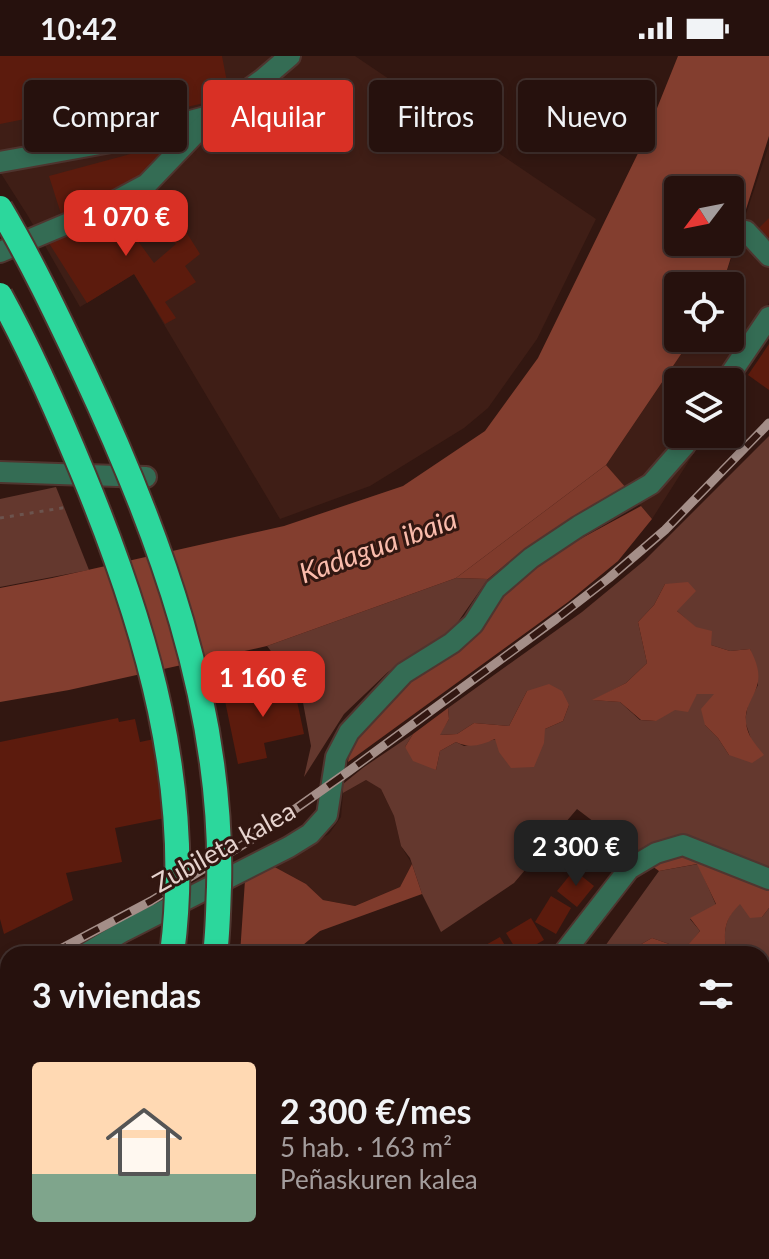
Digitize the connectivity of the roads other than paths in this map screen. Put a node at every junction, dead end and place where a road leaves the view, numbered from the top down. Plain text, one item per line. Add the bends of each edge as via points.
1 (290, 56) edge
2 (262, 80) edge
3 (203, 118) edge
4 (203, 125) edge
5 (0, 162) edge
6 (0, 208) edge
7 (746, 231) dead end
8 (0, 252) edge
9 (769, 256) edge
10 (0, 295) edge
11 (769, 317) edge
12 (734, 368) edge
13 (682, 448) edge
14 (1, 470) edge
15 (146, 477) dead end
16 (769, 879) edge
17 (99, 946) edge
18 (173, 946) edge
19 (216, 946) edge
20 (569, 946) edge

1 - 2 street
3 - 5 street via 111,142
4 - 8 street via 147,184
6 - 19 highway, bridge via 108,424 182,621 215,779 220,848
7 - 9 street
10 - 18 highway, bridge via 64,426 108,533 158,693 172,774 177,852
11 - 12 street
13 - 17 street, Zubileta kalea via 651,484 531,558 495,589 473,624 404,673 349,732 336,757 327,815 310,834
14 - 15 street
16 - 20 street via 683,845 656,853 629,869

